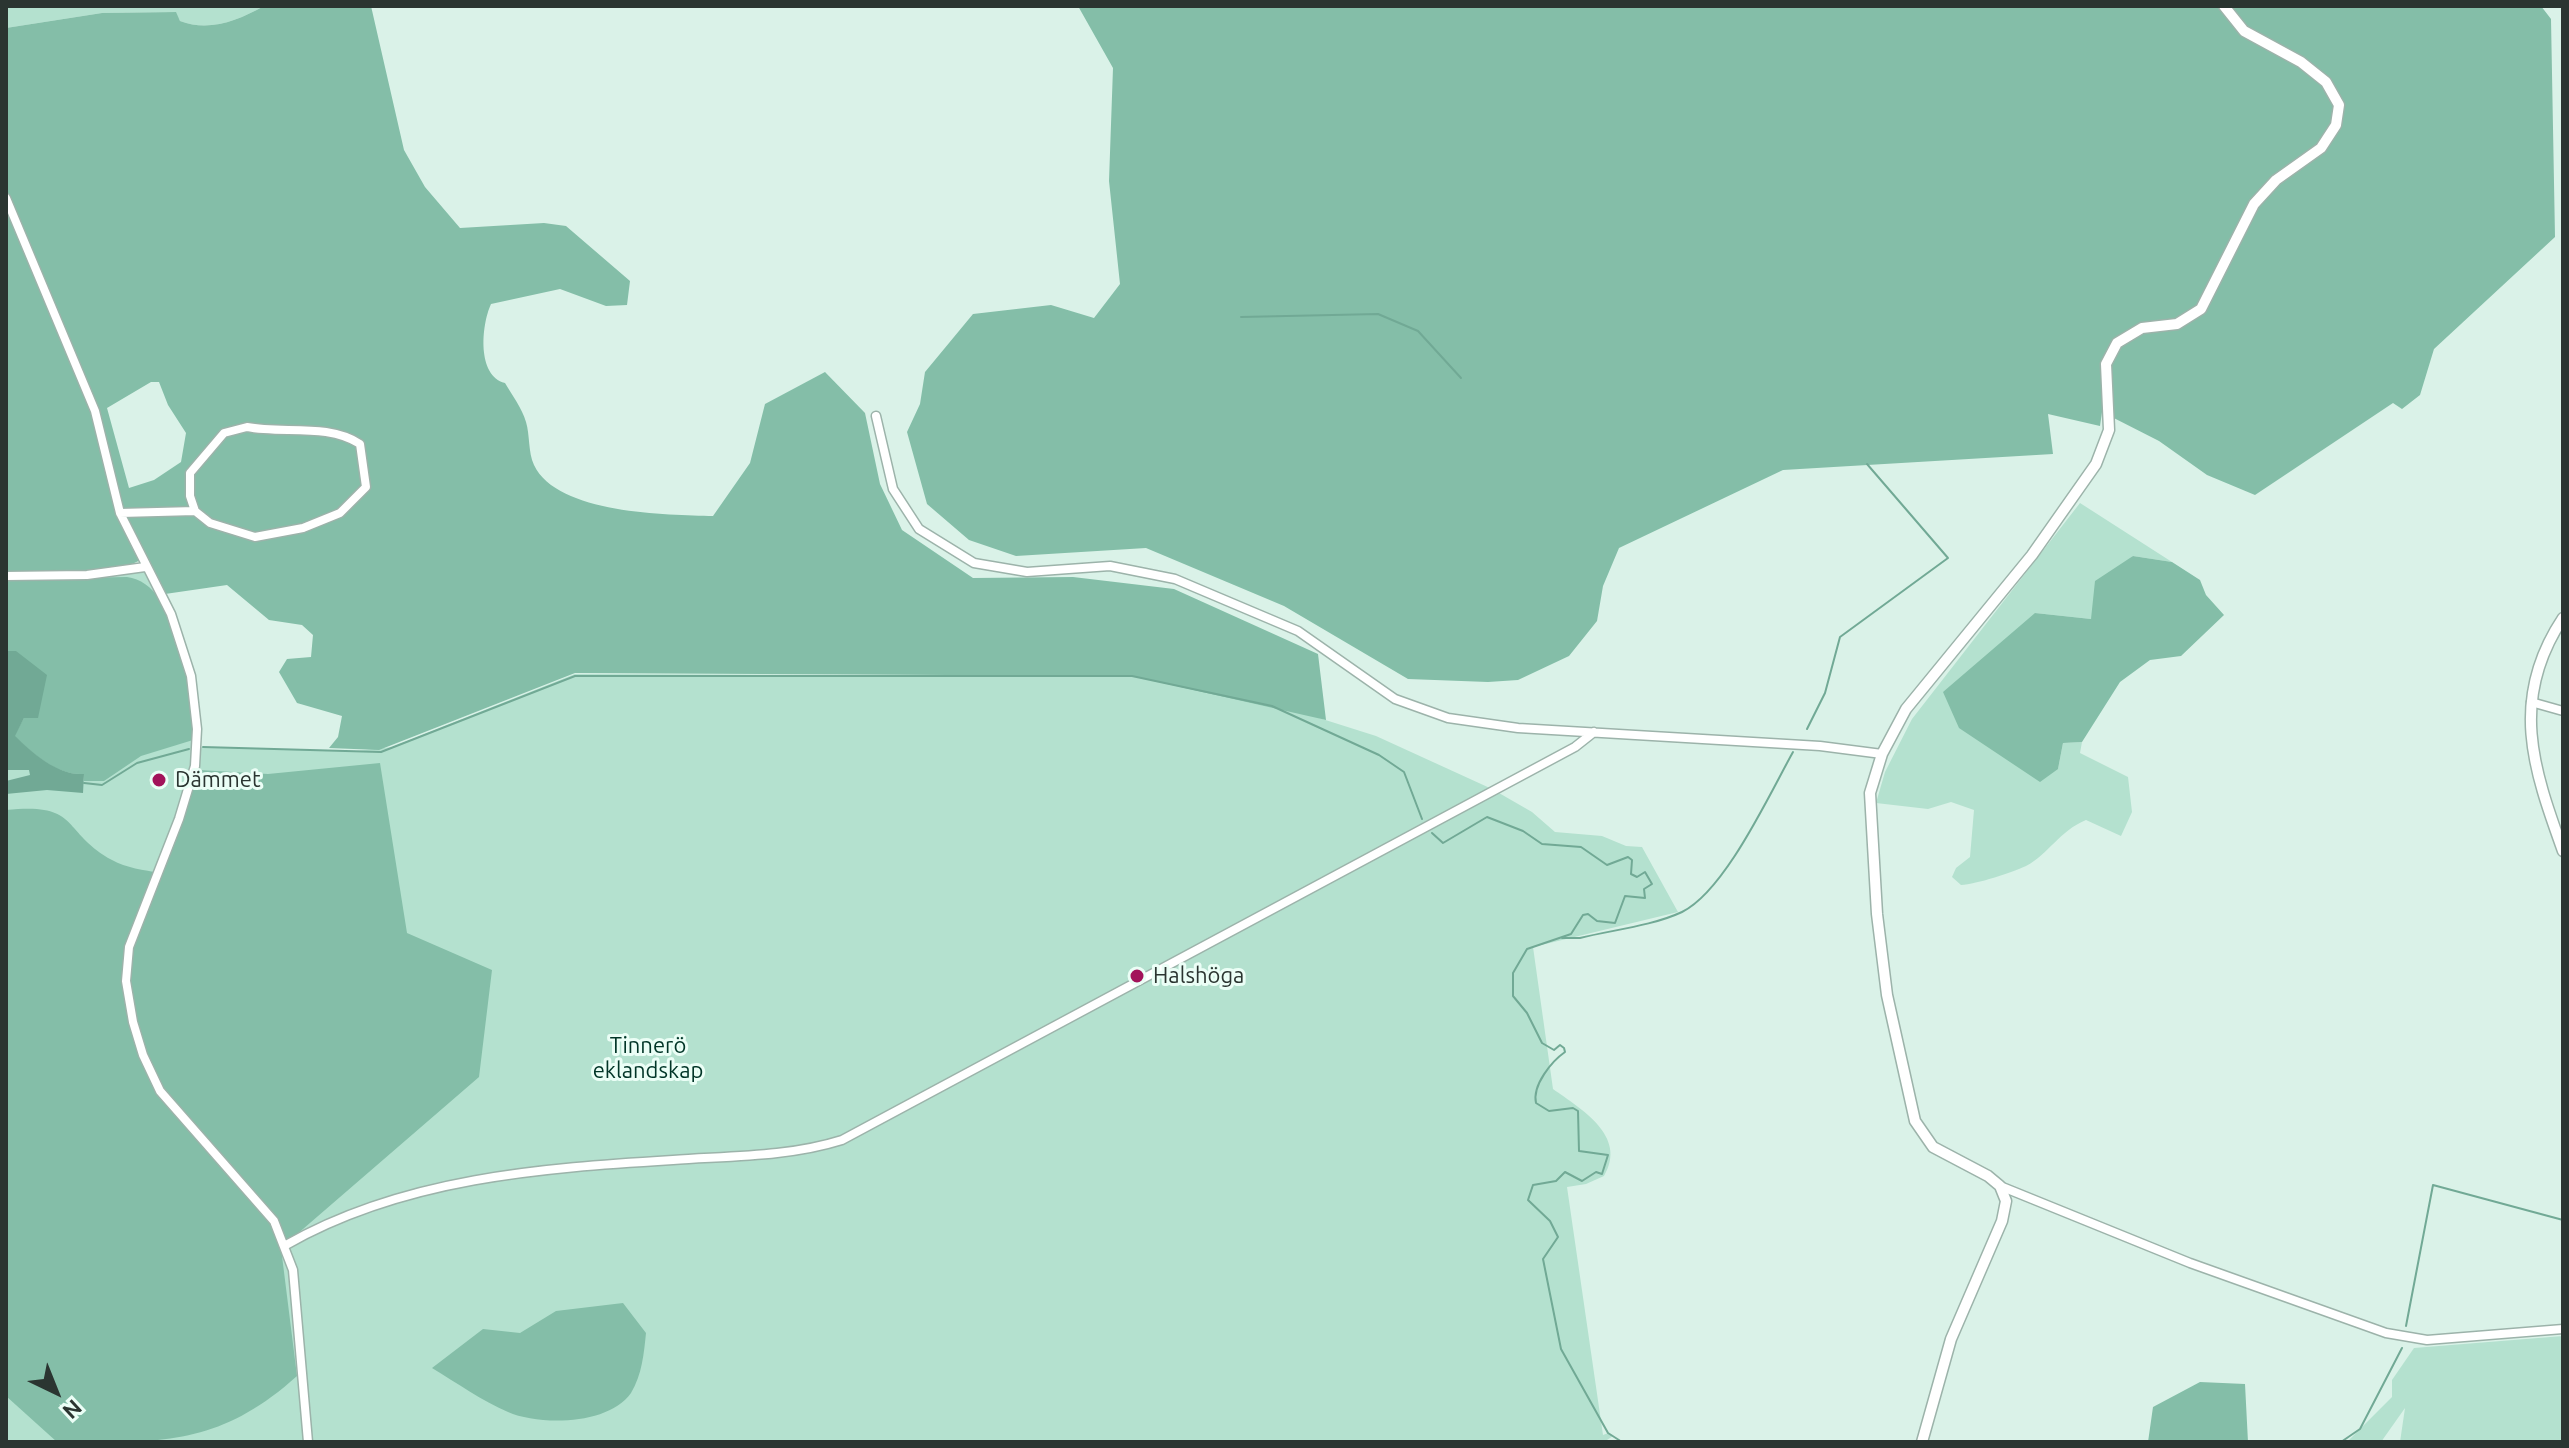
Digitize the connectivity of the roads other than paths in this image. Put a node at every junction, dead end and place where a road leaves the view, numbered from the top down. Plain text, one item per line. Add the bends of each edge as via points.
1 (2224, 6) edge
2 (6, 198) edge
3 (876, 416) dead end
4 (195, 511) junction
5 (120, 513) junction
6 (145, 567) junction
7 (6, 576) edge
8 (2563, 618) edge
9 (2531, 702) junction
10 (2563, 711) edge
11 (1594, 732) junction
12 (1882, 754) junction
13 (2563, 851) edge
14 (2000, 1186) junction
15 (286, 1245) junction
16 (2563, 1329) edge
17 (308, 1442) edge
18 (1922, 1442) edge

1 - 12 street via 2244,31 2326,82 2339,105 2336,125 2321,148 2276,180 2254,204 2201,309 2185,321 2142,328 2117,343 2106,364 2109,430 2096,464 2032,555 1906,709
2 - 5 street via 95,411
3 - 11 street via 893,489 919,529 974,563 1027,572 1110,566 1152,572 1298,631 1395,699 1426,713 1484,724
4 - 4 street via 190,473 231,429 297,428 360,444 366,487 340,513 303,528 255,537 210,523
4 - 5 street
5 - 6 street
6 - 7 street via 87,575
6 - 15 street via 186,654 197,729 192,781 129,947 129,1004 160,1091 274,1221
8 - 9 street via 2544,649
9 - 10 street
9 - 13 street via 2532,759
11 - 12 street
11 - 15 street via 1575,747 842,1140 788,1152 478,1178 315,1229
12 - 14 street via 1870,806 1877,914 1887,995 1913,1114 1933,1147
14 - 16 street via 2190,1263 2386,1333 2427,1340
14 - 18 street via 2006,1210 1951,1339
15 - 17 street via 293,1270

